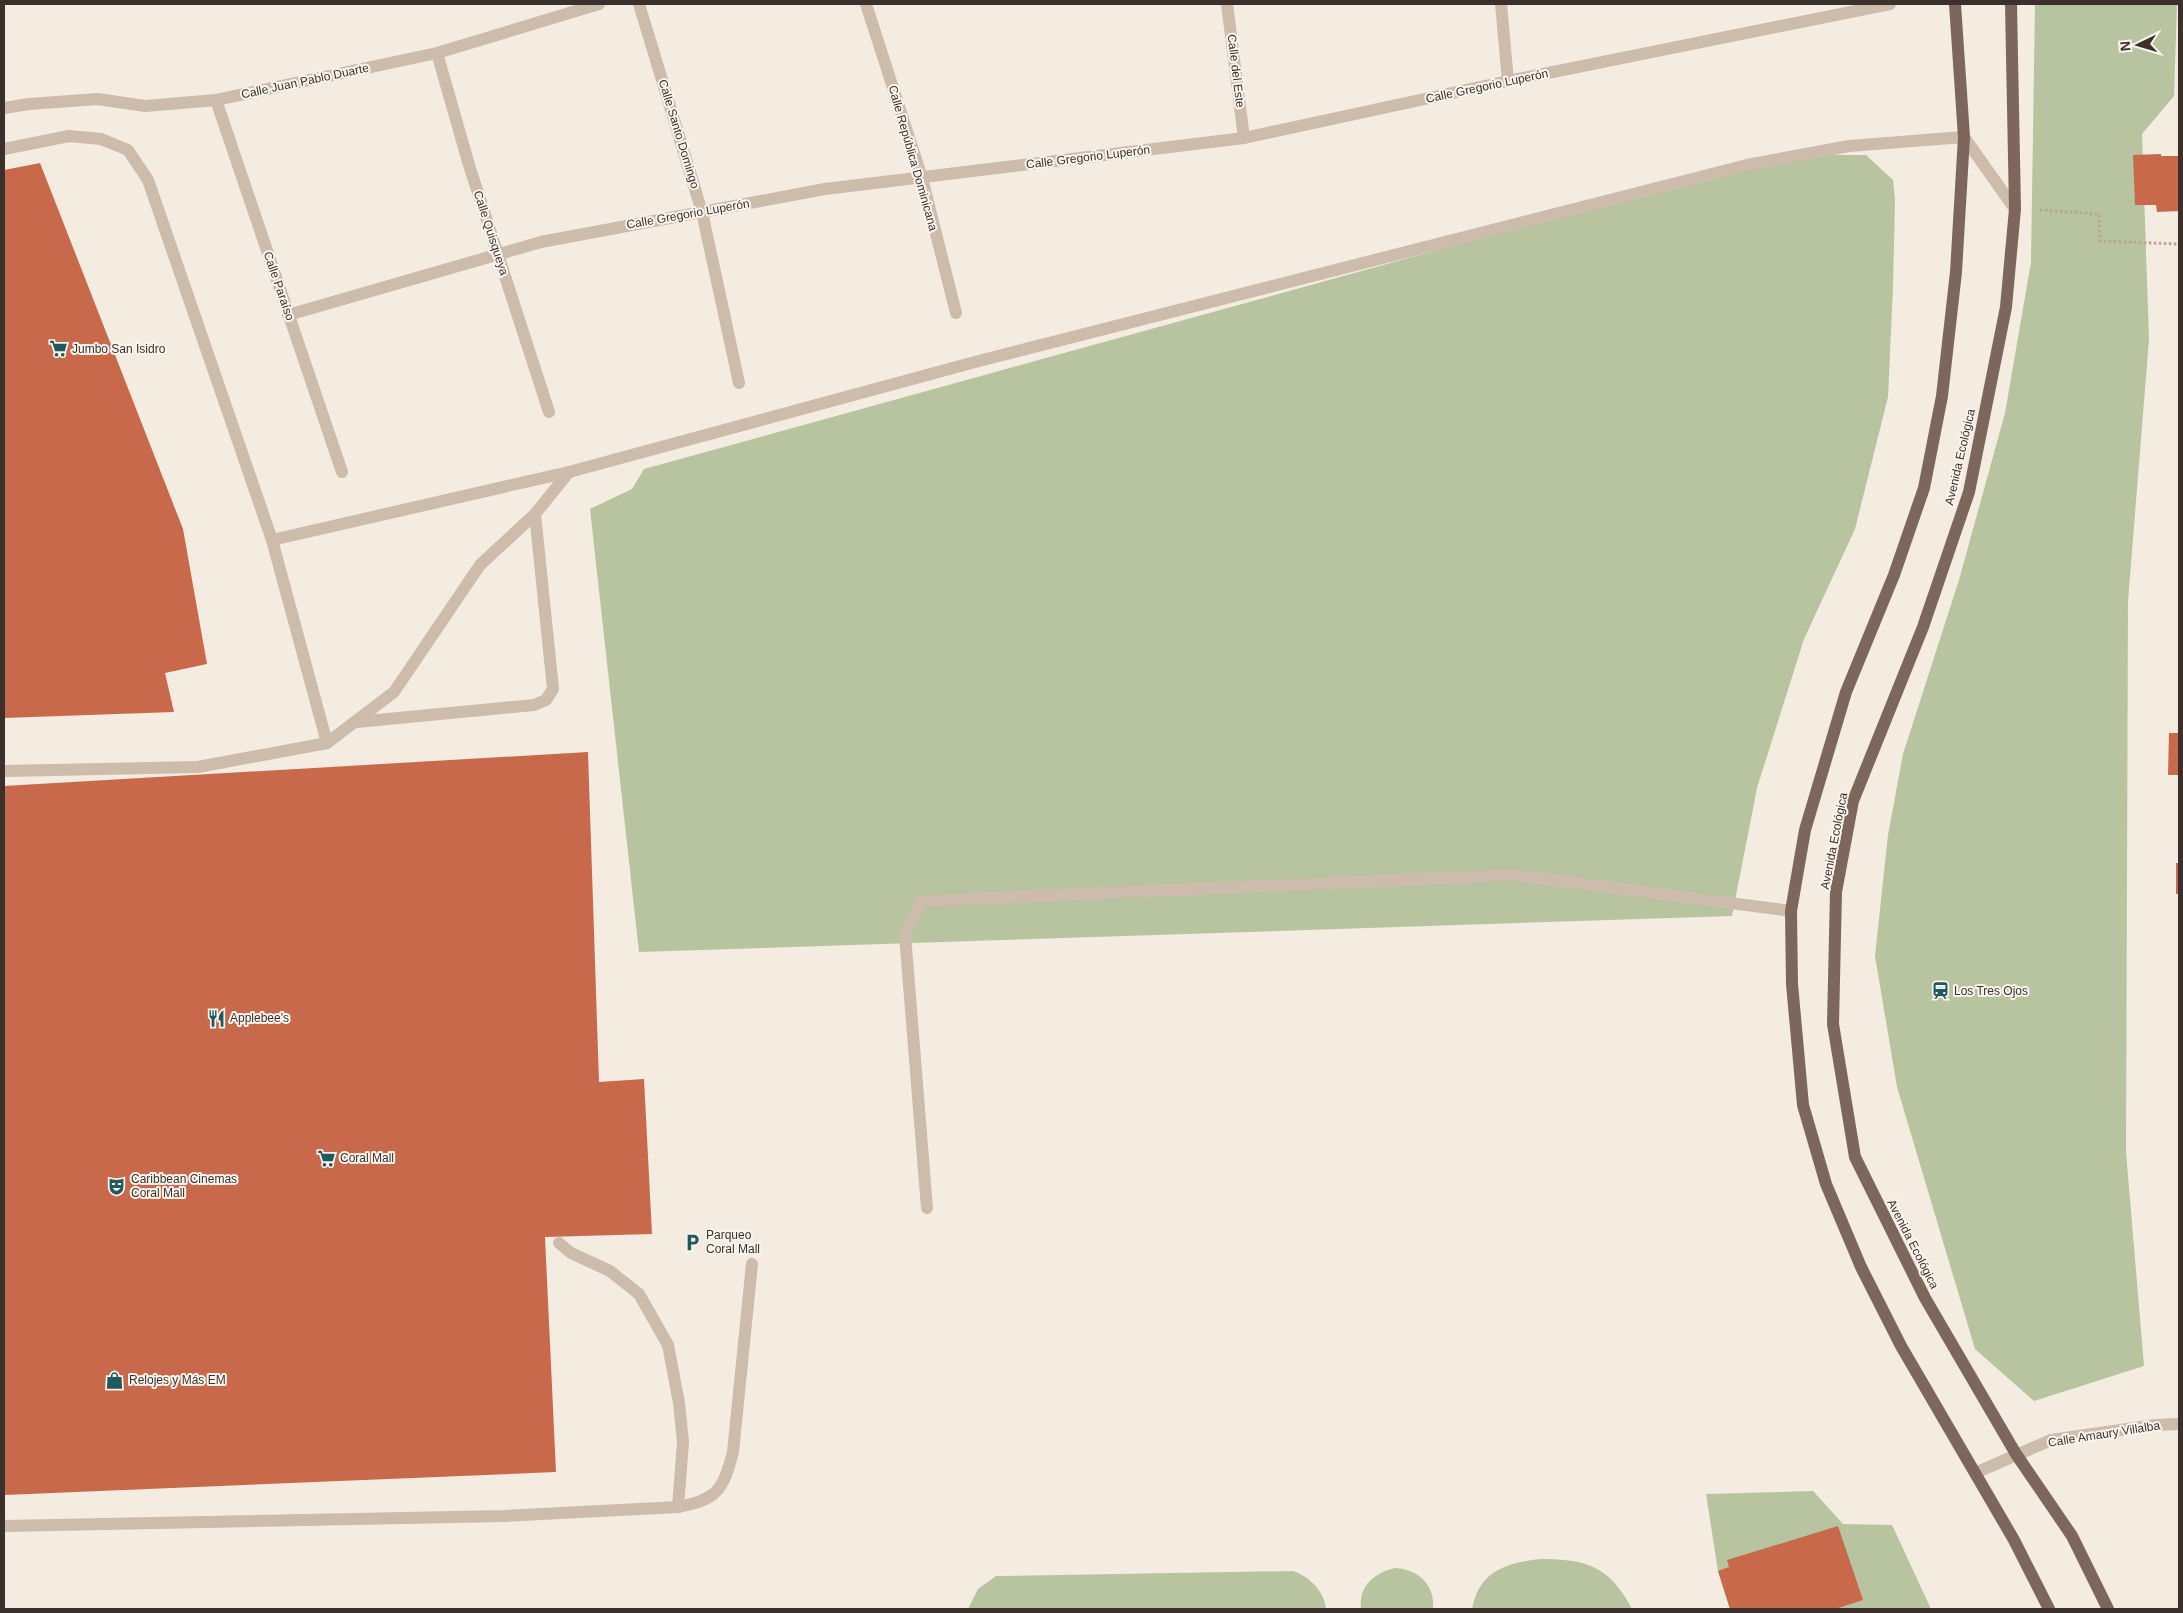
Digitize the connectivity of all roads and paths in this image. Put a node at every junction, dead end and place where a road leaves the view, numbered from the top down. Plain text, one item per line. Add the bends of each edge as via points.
1 (599, 4) edge
2 (639, 4) edge
3 (866, 4) edge
4 (1227, 4) edge
5 (1501, 4) edge
6 (1890, 4) edge
7 (1955, 4) edge
8 (2012, 4) edge
9 (437, 53) junction
10 (1508, 81) junction
11 (216, 100) junction
12 (4, 108) edge
13 (1964, 137) junction
14 (1244, 138) junction
15 (4, 148) edge
16 (922, 178) junction
17 (2015, 209) junction
18 (702, 212) junction
19 (2179, 244) edge
20 (498, 253) junction
21 (956, 313) dead end
22 (288, 315) junction
23 (739, 383) dead end
24 (549, 412) dead end
25 (342, 472) dead end
26 (569, 472) junction
27 (535, 514) junction
28 (272, 540) junction
29 (356, 722) junction
30 (327, 743) junction
31 (4, 771) edge
32 (1791, 911) junction
33 (927, 1208) dead end
34 (559, 1243) dead end
35 (752, 1264) dead end
36 (2179, 1424) edge
37 (2016, 1454) junction
38 (1975, 1473) junction
39 (678, 1507) junction
40 (4, 1526) edge
41 (2049, 1609) edge
42 (2108, 1609) edge

1 - 9 street, Calle Juan Pablo Duarte
2 - 18 street, Calle Santo Domingo
3 - 16 street, Calle República Dominicana
4 - 14 street, Calle del Este
5 - 10 street
6 - 10 street, Calle Gregorio Luperón
7 - 13 main road
8 - 17 main road, Avenida Ecológica
9 - 11 street, Calle Juan Pablo Duarte
9 - 20 street, Calle Quisqueya
10 - 14 street, Calle Gregorio Luperón
11 - 12 street, Calle Juan Pablo Duarte via 145,106 98,99
11 - 22 street, Calle Paraíso
13 - 17 street
13 - 26 street via 1849,146 1747,165 975,362
13 - 32 main road via 1952,322 1924,488 1894,575 1846,692 1825,757 1805,830
14 - 16 street, Calle Gregorio Luperón
15 - 28 street via 69,136 101,139 128,150 148,180
16 - 18 street, Calle Gregorio Luperón via 825,189
16 - 21 street, Calle República Dominicana
17 - 19 path via 2099,214 2100,241
17 - 37 main road, Avenida Ecológica via 2006,307 1970,492 1923,627 1853,802 1836,892 1833,1024 1855,1157 1925,1298
18 - 20 street, Calle Gregorio Luperón
18 - 23 street, Calle Santo Domingo
20 - 22 street, Calle Gregorio Luperón
20 - 24 street, Calle Quisqueya
22 - 25 street, Calle Paraíso
26 - 27 street
26 - 28 street
27 - 29 street via 480,565 394,692
27 - 29 street via 553,689 546,700 534,705
28 - 30 street
29 - 30 street
30 - 31 street via 198,767
32 - 33 street via 1514,875 921,901 905,935
32 - 38 main road via 1792,984 1803,1105 1826,1184 1861,1266 1901,1346
34 - 39 street via 571,1253 610,1271 639,1294 668,1345 683,1442
35 - 39 street via 733,1452 727,1474 716,1493 700,1503
36 - 37 street, Calle Amaury Villalba via 2051,1440
37 - 38 street, Calle Amaury Villalba
37 - 42 main road, Avenida Ecológica via 2072,1536
38 - 41 main road
39 - 40 street via 504,1516

